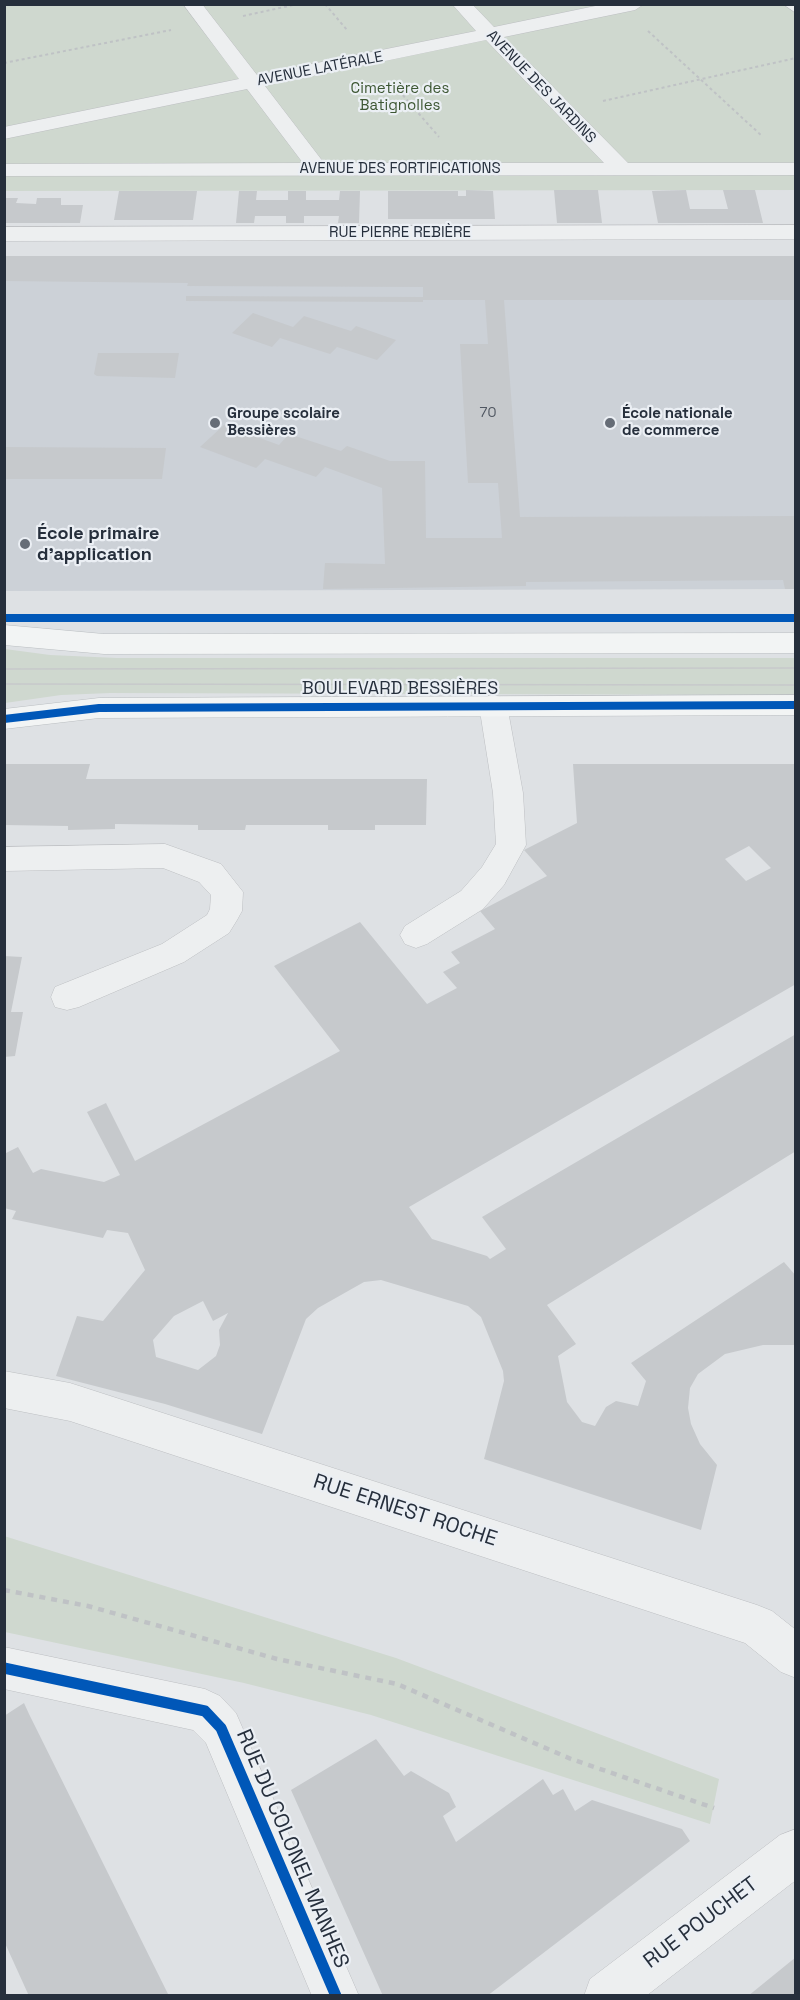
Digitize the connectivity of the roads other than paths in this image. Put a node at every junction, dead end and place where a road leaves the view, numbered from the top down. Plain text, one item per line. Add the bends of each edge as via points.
1 (192, 4) edge
2 (461, 4) edge
3 (792, 4) edge
4 (628, 6) edge
5 (795, 8) edge
6 (490, 34) junction
7 (252, 83) junction
8 (4, 133) edge
9 (8, 165) edge
10 (622, 169) junction
11 (795, 169) edge
12 (318, 170) junction
13 (795, 232) edge
14 (4, 234) edge
15 (4, 634) edge
16 (795, 643) edge
17 (493, 705) junction
18 (795, 705) edge
19 (4, 719) edge
20 (4, 859) edge
21 (416, 935) dead end
22 (67, 997) dead end
23 (4, 1389) edge
24 (795, 1657) edge
25 (4, 1668) edge
26 (795, 1851) edge
27 (336, 1995) edge
28 (607, 1995) edge

1 - 7 street
2 - 6 street, AVENUE DES JARDINS
3 - 5 street
4 - 6 street, AVENUE LATÉRALE
6 - 7 street, AVENUE LATÉRALE
6 - 10 street, AVENUE DES JARDINS
7 - 8 street, AVENUE LATÉRALE
7 - 12 street
9 - 12 street, AVENUE DES FORTIFICATIONS
10 - 11 street, AVENUE DES FORTIFICATIONS
10 - 12 street, AVENUE DES FORTIFICATIONS
13 - 14 street, RUE PIERRE REBIÈRE
15 - 16 main road via 104,644
17 - 18 main road, BOULEVARD BESSIÈRES
17 - 19 main road, BOULEVARD BESSIÈRES via 99,708
17 - 21 street via 508,793 511,845 493,876 472,900
20 - 22 street via 165,856 210,873 227,892 226,911 218,924 173,953
23 - 24 street, RUE ERNEST ROCHE via 70,1402 757,1626
25 - 27 street, RUE DU COLONEL MANHES via 205,1711 220,1728
26 - 28 street, RUE POUCHET

